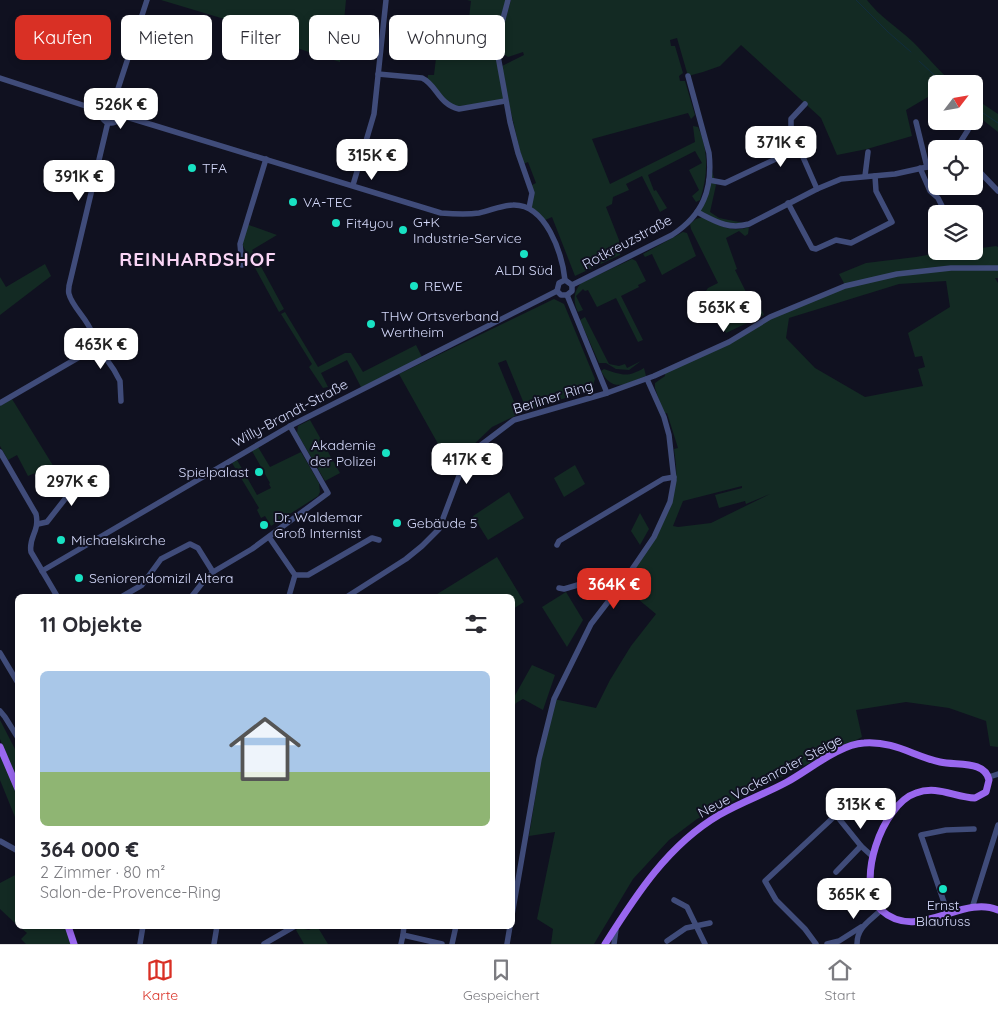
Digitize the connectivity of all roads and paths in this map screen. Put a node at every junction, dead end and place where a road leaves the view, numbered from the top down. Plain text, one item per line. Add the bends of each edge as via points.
1 (147, 0) edge
2 (386, 0) edge
3 (508, 0) edge
4 (378, 74) junction
5 (688, 76) dead end
6 (0, 78) edge
7 (506, 101) junction
8 (113, 104) junction
9 (805, 104) dead end
10 (102, 111) junction
11 (120, 115) junction
12 (108, 122) junction
13 (916, 122) dead end
14 (968, 130) dead end
15 (962, 140) edge
16 (799, 148) junction
17 (868, 152) dead end
18 (266, 159) junction
19 (927, 167) joint
20 (920, 168) junction
21 (983, 175) edge
22 (865, 176) junction
23 (875, 176) junction
24 (709, 180) junction
25 (353, 185) junction
26 (817, 189) junction
27 (998, 191) edge
28 (788, 204) junction
29 (942, 205) edge
30 (528, 208) junction
31 (697, 212) junction
32 (242, 265) dead end
33 (998, 268) edge
34 (565, 280) junction
35 (572, 285) junction
36 (558, 291) junction
37 (567, 295) junction
38 (90, 349) junction
39 (647, 379) junction
40 (607, 393) junction
41 (121, 401) dead end
42 (0, 403) edge
43 (290, 426) junction
44 (0, 452) edge
45 (105, 476) dead end
46 (674, 477) junction
47 (38, 524) junction
48 (269, 537) junction
49 (379, 540) dead end
50 (557, 545) dead end
51 (42, 571) junction
52 (213, 572) junction
53 (295, 575) junction
54 (559, 588) dead end
55 (614, 593) junction
56 (56, 594) edge
57 (126, 594) edge
58 (194, 594) edge
59 (290, 594) edge
60 (351, 594) edge
61 (0, 653) edge
62 (15, 677) edge
63 (0, 711) edge
64 (15, 734) edge
65 (0, 747) edge
66 (998, 774) edge
67 (989, 777) junction
68 (15, 783) edge
69 (857, 791) dead end
70 (836, 815) junction
71 (998, 825) edge
72 (974, 829) dead end
73 (0, 841) edge
74 (861, 846) junction
75 (15, 849) edge
76 (872, 856) junction
77 (836, 872) dead end
78 (515, 898) edge
79 (674, 900) dead end
80 (972, 908) junction
81 (881, 910) junction
82 (998, 910) edge
83 (948, 914) junction
84 (710, 923) dead end
85 (616, 927) junction
86 (695, 927) junction
87 (861, 927) junction
88 (69, 929) edge
89 (142, 929) edge
90 (216, 929) edge
91 (290, 929) edge
92 (404, 929) edge
93 (455, 929) edge
94 (510, 929) edge
95 (403, 935) junction
96 (667, 941) dead end
97 (74, 944) edge
98 (140, 944) edge
99 (214, 944) edge
100 (264, 944) edge
101 (401, 944) edge
102 (442, 944) edge
103 (452, 944) edge
104 (507, 944) edge
105 (605, 944) edge
106 (614, 944) edge
107 (705, 944) edge
108 (816, 944) edge
109 (827, 944) edge
110 (857, 944) edge

1 - 8 street
2 - 4 street
3 - 7 street via 496,45
4 - 7 street via 427,80 440,97 460,109
4 - 25 street via 374,114
5 - 24 street, Rotkreuzstraße via 709,153
6 - 10 street
7 - 30 street via 518,154 532,193
8 - 10 street via 107,104
8 - 11 street via 119,108
9 - 16 street via 791,119
10 - 12 street via 102,117
11 - 12 street via 114,122
11 - 18 street
12 - 38 street via 68,294 90,330 93,339
13 - 19 street
14 - 15 street
16 - 24 street via 726,183
16 - 26 street
17 - 22 street
18 - 25 street
18 - 32 street via 240,244
19 - 20 street
20 - 23 street
20 - 29 street via 930,191
21 - 27 street
22 - 23 street
22 - 26 street via 841,179
23 - 28 street via 876,191 892,222 851,244 836,240 812,248
24 - 31 street, Rotkreuzstraße via 705,198
25 - 30 street via 441,213 478,213 514,205
26 - 28 street
28 - 31 street via 738,227 726,226
30 - 34 street via 539,215 549,230 564,266
31 - 35 street, Rotkreuzstraße via 672,235
33 - 39 street, Berliner Ring via 902,273 845,286 770,317 706,354
34 - 35 street
34 - 36 street via 559,283
35 - 37 street
36 - 37 street
36 - 43 street, Willy-Brandt-Straße
37 - 40 street
38 - 41 street via 105,356 113,369 120,381
38 - 42 street
39 - 40 street, Berliner Ring
39 - 46 street via 669,435
40 - 60 street, Berliner Ring via 514,420 481,446 459,476 438,528 422,546
43 - 48 street via 328,493
43 - 51 street, Willy-Brandt-Straße
44 - 47 street via 36,514
45 - 47 street via 65,499 46,522
46 - 50 street via 647,488
46 - 55 street via 670,502 654,538
47 - 51 street via 30,545
48 - 52 street
48 - 53 street
49 - 53 street via 372,538 308,575
51 - 56 street
52 - 57 street via 198,548 190,544 161,559 142,585
52 - 58 street
53 - 59 street
54 - 55 street via 588,582
55 - 78 street via 591,624 554,699 539,759
61 - 62 street
63 - 64 street
65 - 68 main road
66 - 67 street
67 - 76 main road via 986,792 975,798 934,790 910,795 887,820
67 - 85 main road, Neue Vockenroter Steige via 981,768 939,762 893,745 863,742 852,745 786,783 745,801 687,837 648,880
69 - 70 street
70 - 74 street
70 - 108 street via 765,881 776,900
71 - 80 street
72 - 83 street via 921,834
73 - 75 street
74 - 76 street
74 - 77 street
76 - 81 main road via 872,894
79 - 86 street via 687,907
80 - 82 main road via 984,906
80 - 83 main road
81 - 83 main road via 895,918 912,921
81 - 87 street
84 - 86 street
85 - 105 main road, Neue Vockenroter Steige
85 - 106 street, Neue Vockenroter Steige
86 - 96 street via 686,928
86 - 107 street
87 - 109 street via 839,941
87 - 110 street
88 - 97 main road
89 - 98 street
90 - 99 street
91 - 100 street
92 - 95 street
93 - 103 street
94 - 104 street
95 - 101 street
95 - 102 street

